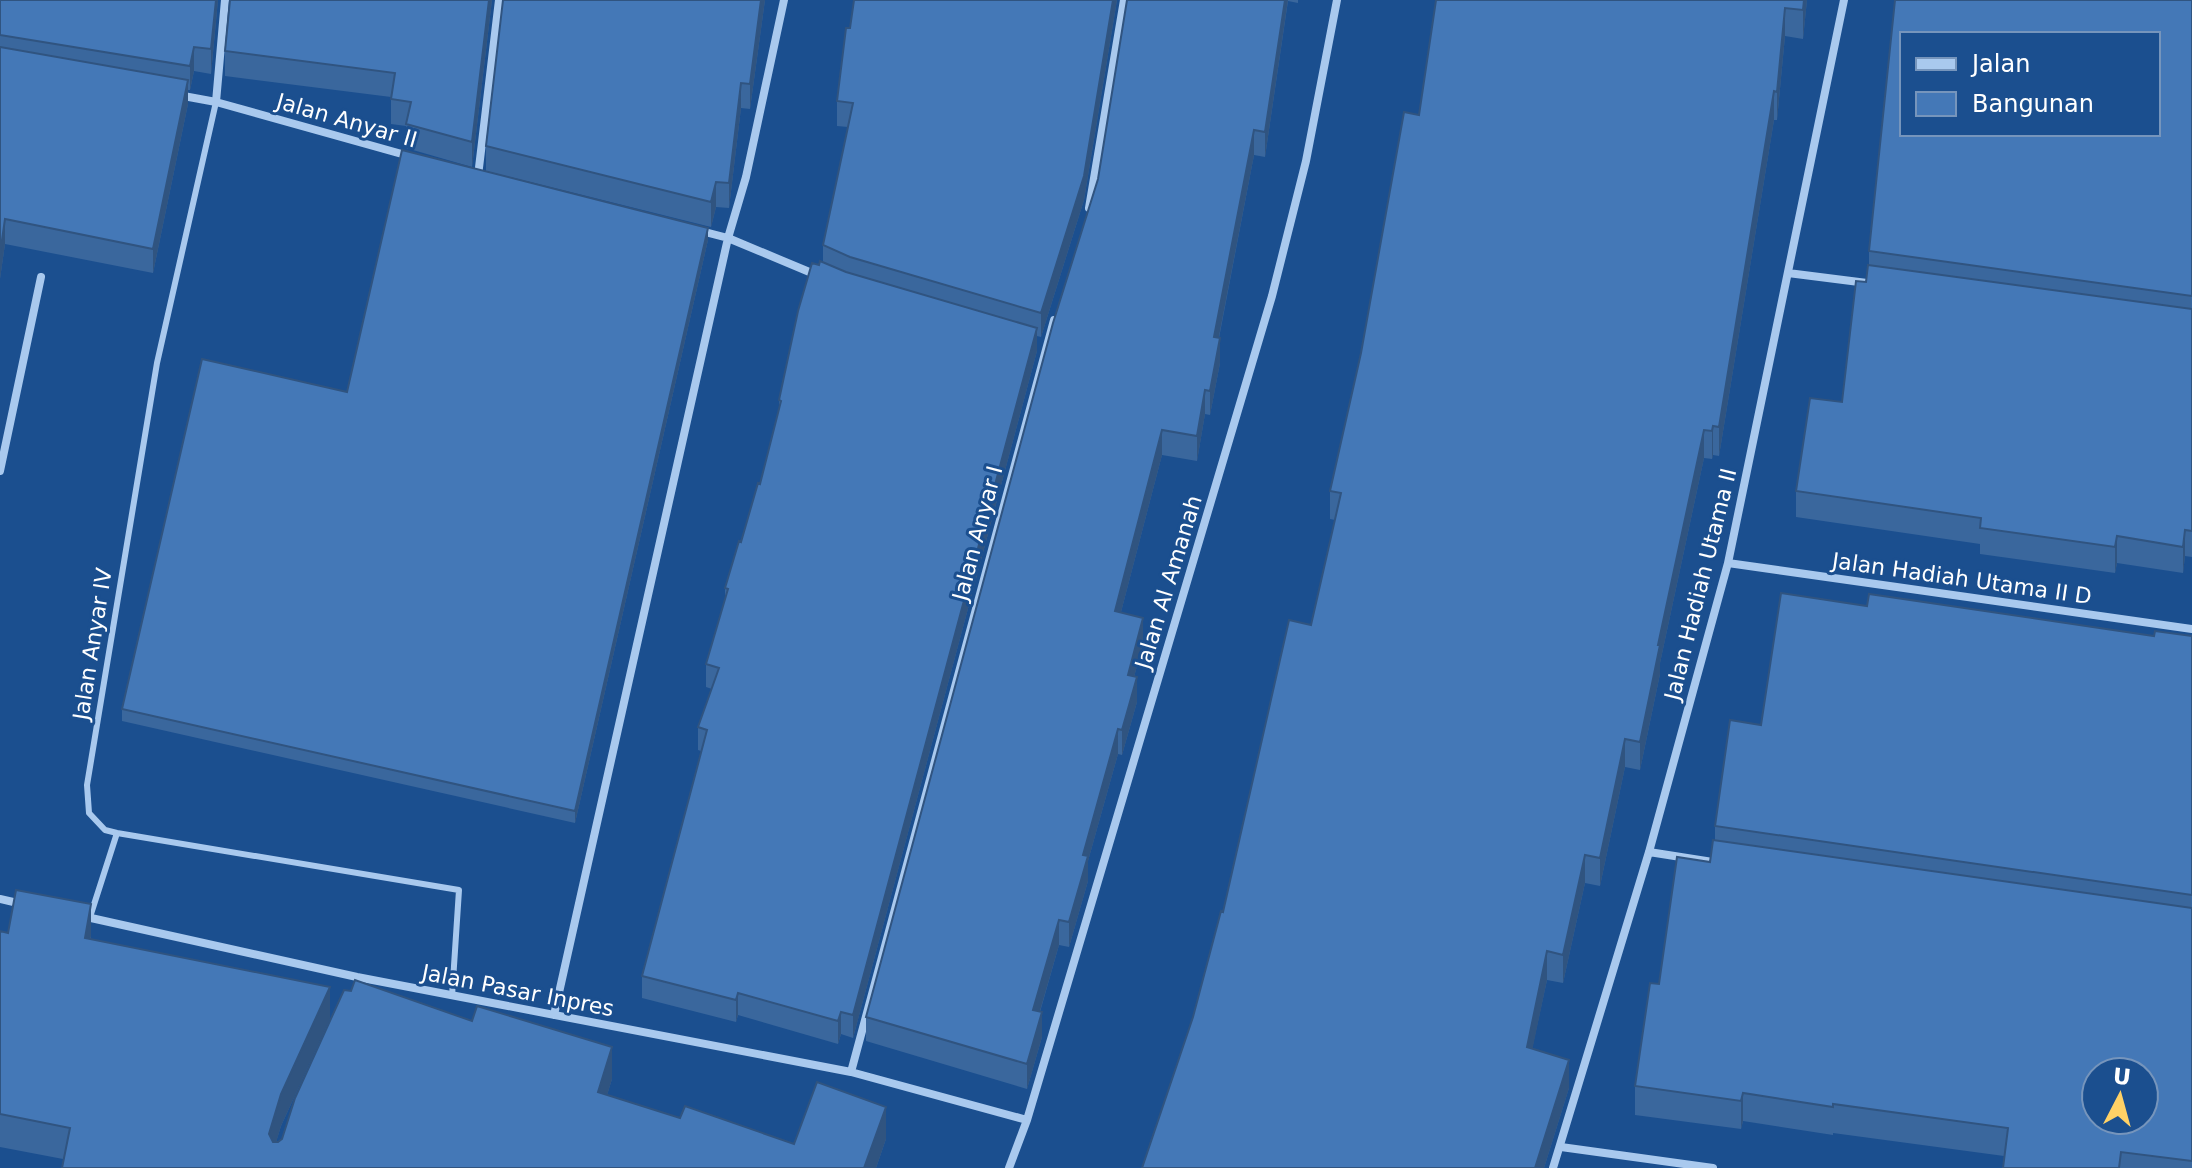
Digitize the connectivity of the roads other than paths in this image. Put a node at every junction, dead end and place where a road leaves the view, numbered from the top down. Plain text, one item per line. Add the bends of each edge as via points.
1 (225, 0) edge
2 (499, 0) edge
3 (784, 0) edge
4 (1124, 0) edge
5 (1337, 0) edge
6 (1844, 0) edge
7 (169, 94) edge
8 (216, 102) junction
9 (420, 160) edge
10 (463, 172) edge
11 (478, 176) junction
12 (493, 180) edge
13 (1086, 217) edge
14 (684, 227) edge
15 (728, 238) junction
16 (1788, 273) junction
17 (41, 277) dead end
18 (835, 283) edge
19 (1882, 286) edge
20 (1059, 303) edge
21 (1031, 342) edge
22 (1046, 346) junction
23 (0, 471) edge
24 (1728, 563) junction
25 (2192, 629) edge
26 (117, 833) junction
27 (1649, 852) junction
28 (1726, 864) edge
29 (0, 899) edge
30 (30, 905) edge
31 (75, 914) edge
32 (89, 917) junction
33 (357, 977) junction
34 (351, 991) edge
35 (452, 996) junction
36 (554, 1015) junction
37 (851, 1072) junction
38 (1027, 1120) junction
39 (1561, 1147) junction
40 (1009, 1168) edge
41 (1553, 1168) edge
42 (1713, 1168) edge

1 - 8 street, Jalan Anyar IV
2 - 11 street
3 - 15 street
4 - 13 street
5 - 38 street, Jalan Al Amanah via 1306,161 1272,296
6 - 16 street, Jalan Hadiah Utama II
7 - 8 street, Jalan Anyar II
8 - 9 street, Jalan Anyar II
8 - 26 lane, Jalan Anyar IV via 157,363 87,785 89,813 105,830
10 - 11 street
11 - 12 street
14 - 15 street
15 - 18 street
15 - 36 street
16 - 19 street
16 - 24 street, Jalan Hadiah Utama II
17 - 23 street
20 - 22 street, Jalan Anyar I
21 - 22 street
22 - 37 street, Jalan Anyar I
24 - 25 street, Jalan Hadiah Utama II D
24 - 27 street, Jalan Hadiah Utama II
26 - 32 lane
26 - 35 lane via 459,890
27 - 28 street
27 - 39 street, Jalan Hadiah Utama II
29 - 30 street
31 - 32 street, Jalan Pasar Inpres
32 - 33 street, Jalan Pasar Inpres
33 - 34 street
33 - 35 street, Jalan Pasar Inpres
35 - 36 street, Jalan Pasar Inpres
36 - 37 street, Jalan Pasar Inpres
37 - 38 street, Jalan Pasar Inpres
38 - 40 street, Jalan Al Amanah
39 - 41 street, Jalan Hadiah Utama II
39 - 42 street

